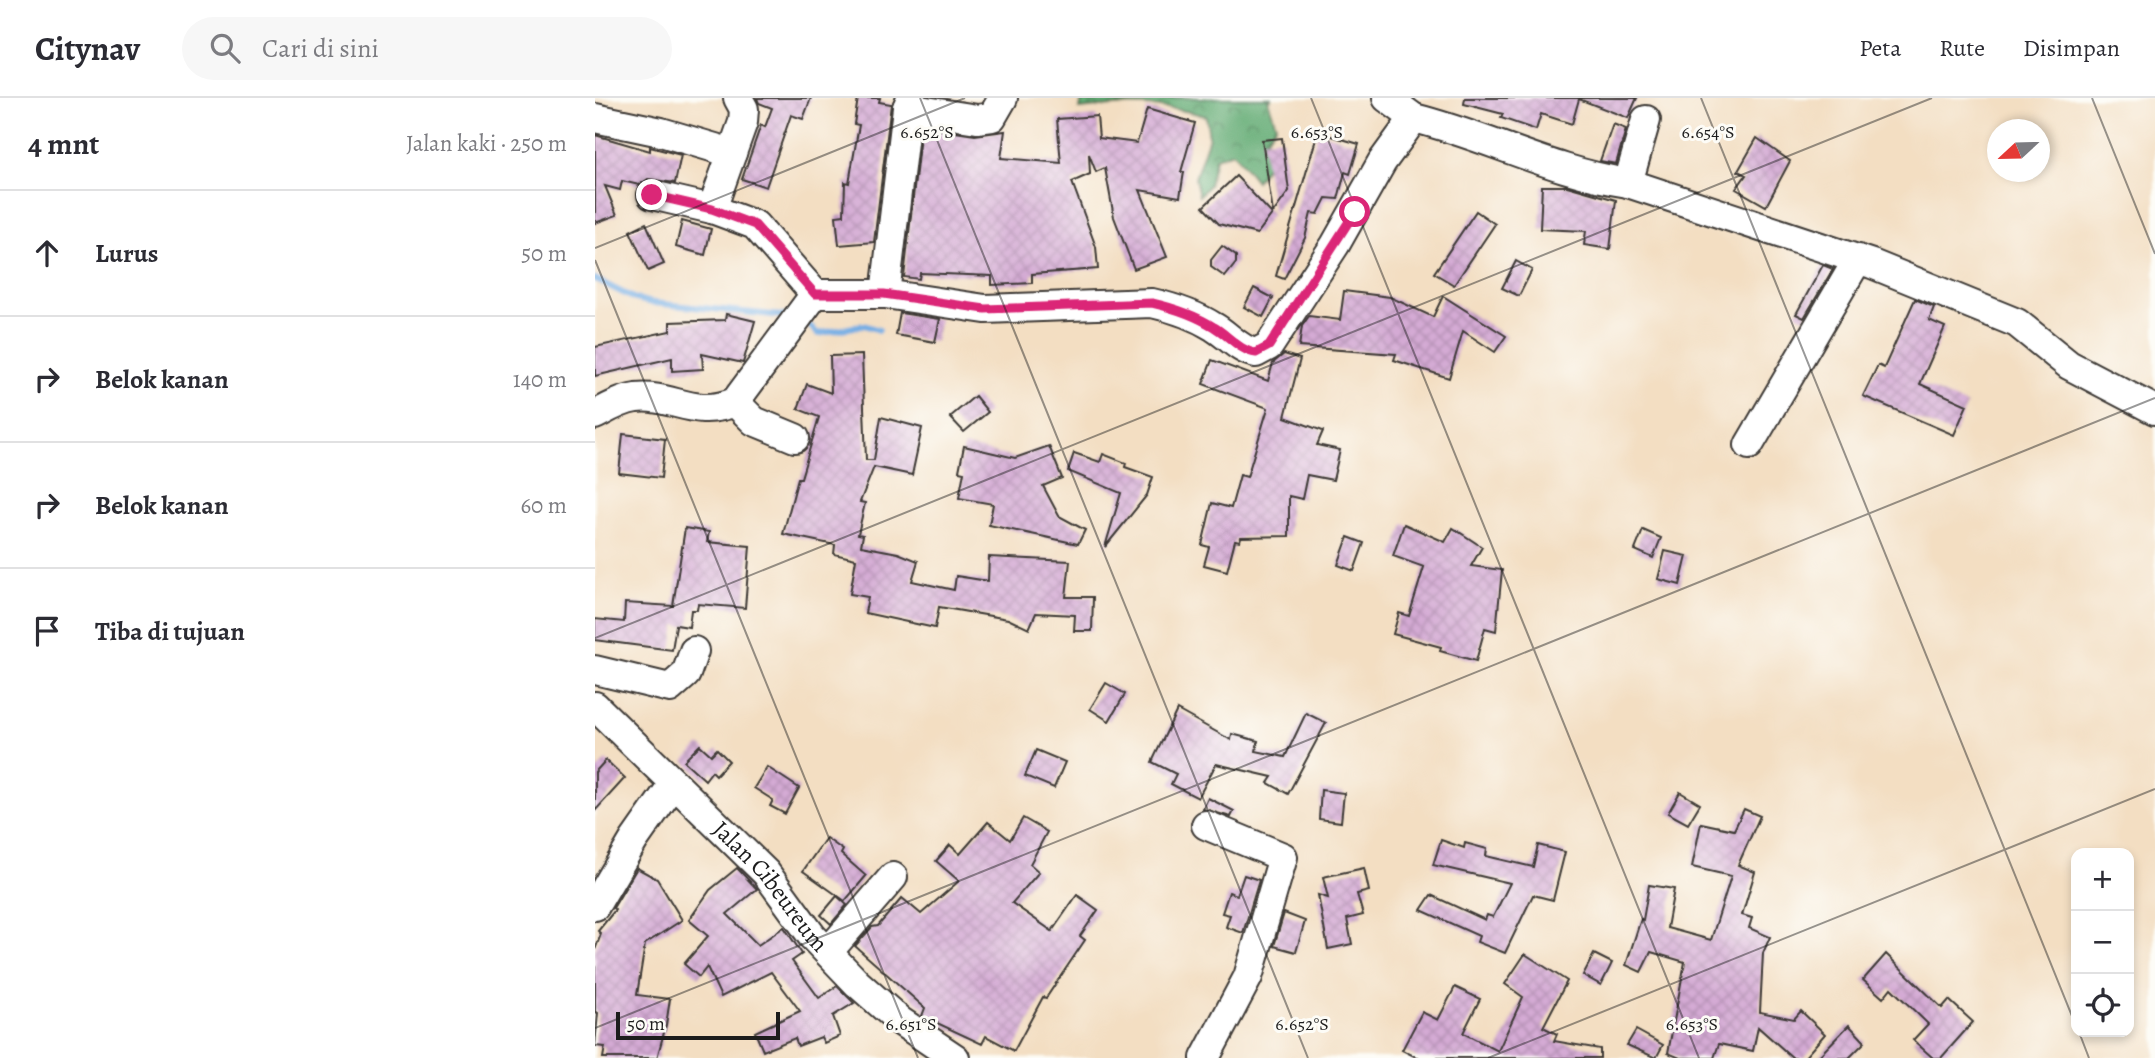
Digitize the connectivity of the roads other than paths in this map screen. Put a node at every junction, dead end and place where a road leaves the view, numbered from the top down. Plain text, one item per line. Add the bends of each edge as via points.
1 (738, 98) edge
2 (1003, 98) edge
3 (1387, 98) edge
4 (909, 103) edge
5 (1431, 113) edge
6 (595, 118) edge
7 (1646, 120) dead end
8 (732, 153) junction
9 (1628, 183) junction
10 (652, 195) dead end
11 (712, 209) junction
12 (1858, 259) junction
13 (815, 294) junction
14 (884, 294) junction
15 (735, 402) junction
16 (2155, 410) edge
17 (595, 415) edge
18 (795, 438) dead end
19 (1748, 445) dead end
20 (694, 651) dead end
21 (595, 670) edge
22 (595, 706) edge
23 (674, 783) junction
24 (1206, 825) dead end
25 (893, 877) dead end
26 (595, 906) edge
27 (828, 953) junction
28 (955, 1058) edge
29 (1205, 1058) edge

1 - 8 street via 744,116
2 - 4 street via 992,117 977,119
3 - 5 street
4 - 14 street
5 - 9 street via 1515,154 1593,178
5 - 14 street via 1382,162 1335,245 1263,351 1250,352 1215,327 1175,308 1152,303 985,309
6 - 8 street
7 - 9 street
8 - 11 street
9 - 12 street
10 - 11 street
11 - 13 street via 755,225
12 - 16 street via 2017,323 2069,365
12 - 19 street
13 - 14 street
13 - 15 street
15 - 17 street via 698,409 637,398
15 - 18 street via 754,421
20 - 21 street via 686,674 670,688
22 - 23 street, Jalan Cibeureum
23 - 26 street via 633,840
23 - 27 street, Jalan Cibeureum via 766,873
24 - 29 street via 1283,857 1248,977
25 - 27 street
27 - 28 street, Jalan Cibeureum via 900,1021

